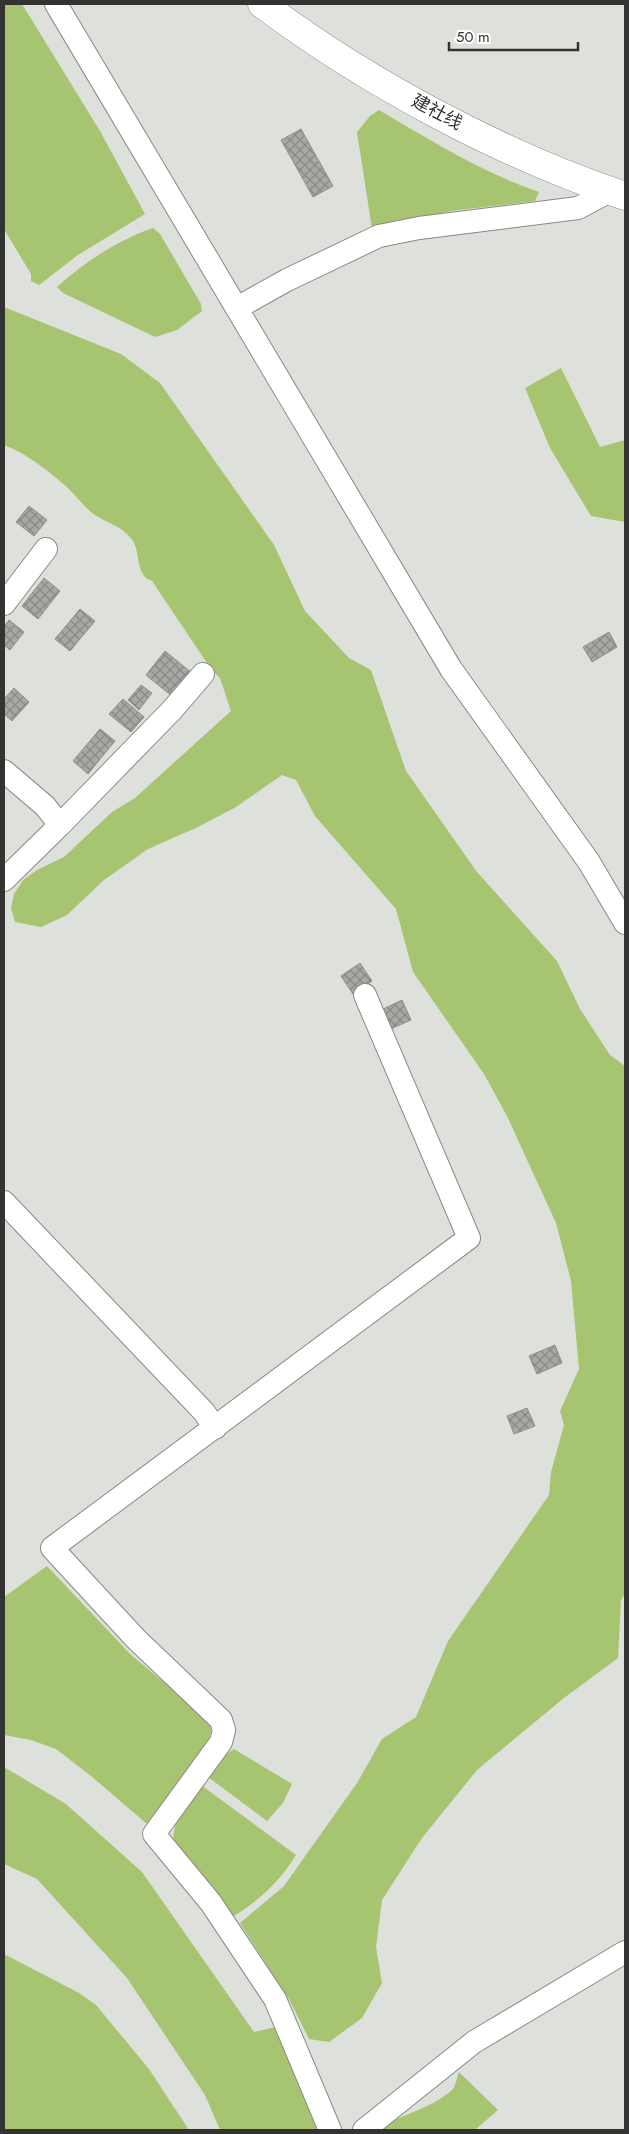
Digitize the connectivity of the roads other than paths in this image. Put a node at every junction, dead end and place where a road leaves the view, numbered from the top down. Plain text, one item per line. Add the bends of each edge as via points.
1 (56, 4) edge
2 (262, 4) edge
3 (618, 194) edge
4 (237, 308) junction
5 (46, 549) dead end
6 (4, 604) edge
7 (203, 674) dead end
8 (4, 771) edge
9 (60, 825) junction
10 (4, 880) edge
11 (625, 923) edge
12 (364, 995) dead end
13 (4, 1202) edge
14 (215, 1428) junction
15 (625, 1952) edge
16 (330, 2130) edge
17 (364, 2130) edge

1 - 4 street
2 - 3 main road, 建社线 via 386,85 482,137 590,185
3 - 4 street via 578,208 379,236 295,275
4 - 11 street via 451,669 589,862
5 - 6 street
7 - 9 street
8 - 9 street via 45,806
9 - 10 street
12 - 14 street via 469,1238
13 - 14 street via 204,1412
14 - 16 street via 52,1548 142,1645 221,1720 224,1730 221,1742 154,1834 211,1903 275,1999
15 - 17 street via 474,2042

